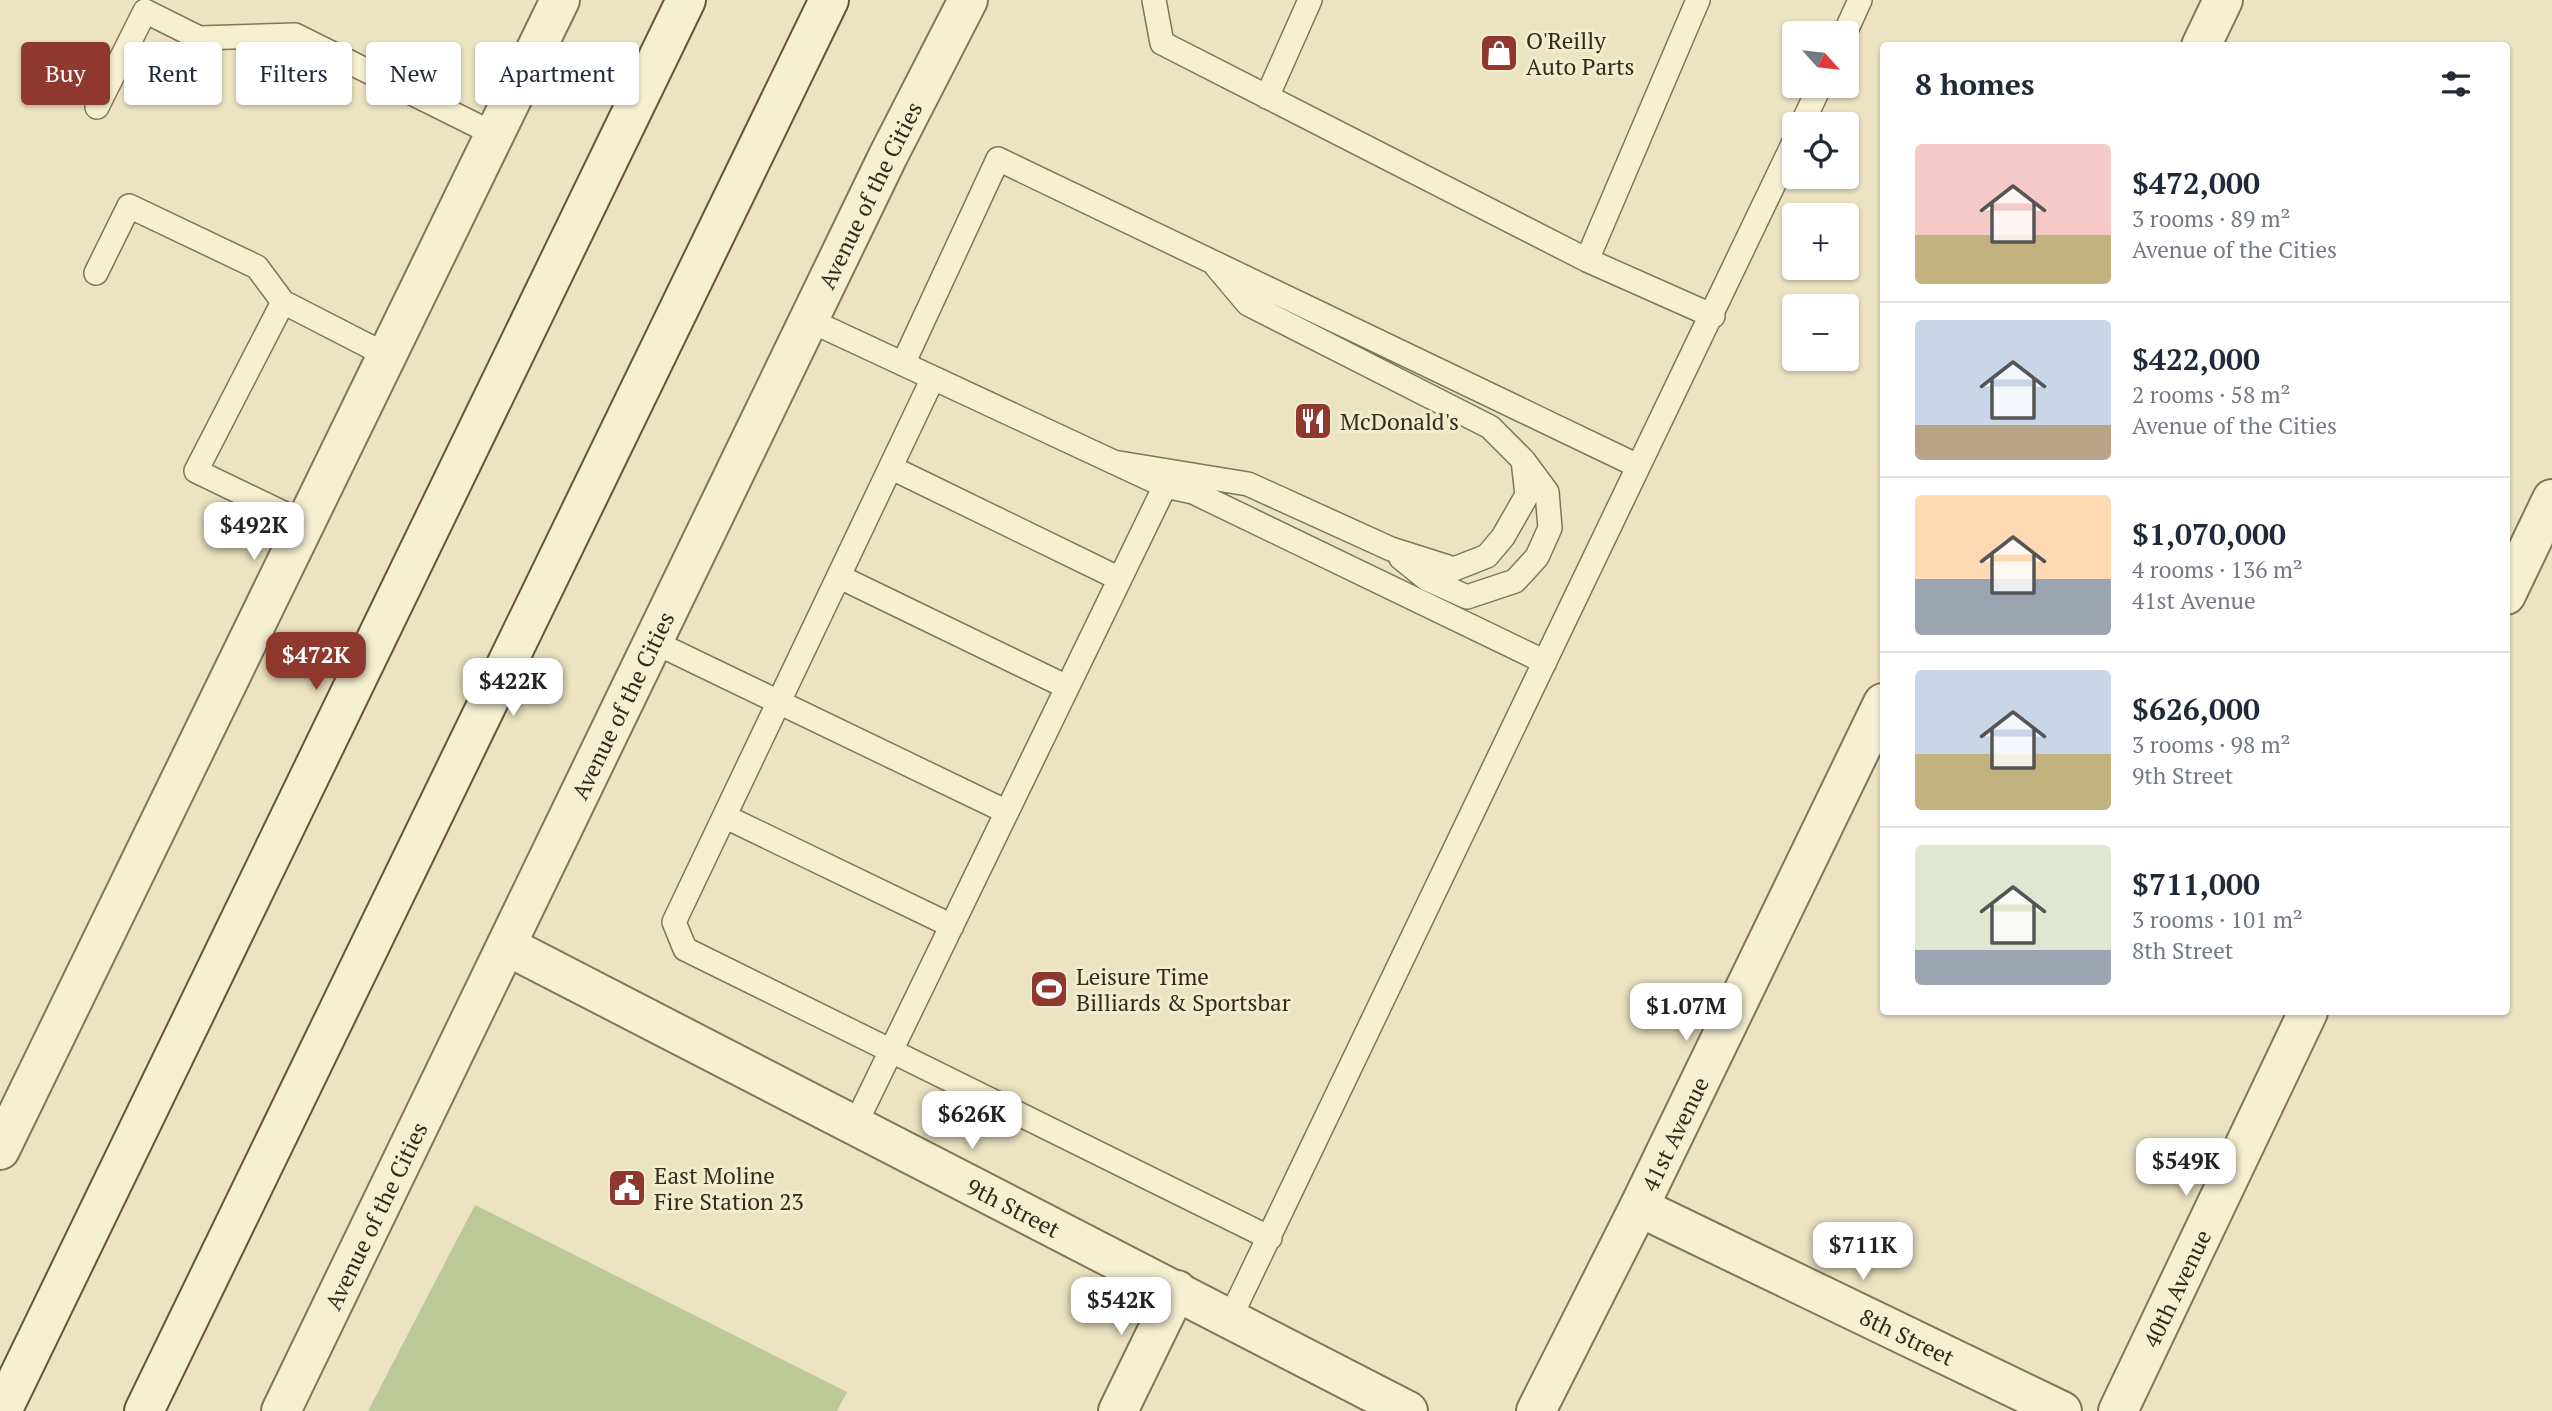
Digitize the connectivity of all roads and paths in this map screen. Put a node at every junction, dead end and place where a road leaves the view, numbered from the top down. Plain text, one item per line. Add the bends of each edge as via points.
1 (560, 0) edge
2 (686, 0) edge
3 (829, 0) edge
4 (968, 0) edge
5 (1154, 0) edge
6 (1310, 0) edge
7 (1698, 0) edge
8 (2223, 0) edge
9 (1856, 1) edge
10 (1848, 21) edge
11 (2203, 42) edge
12 (1267, 97) junction
13 (97, 107) dead end
14 (496, 135) junction
15 (1782, 168) edge
16 (1209, 258) junction
17 (1587, 260) junction
18 (96, 273) dead end
19 (283, 302) junction
20 (1713, 316) junction
21 (809, 320) junction
22 (388, 356) junction
23 (903, 364) junction
24 (933, 378) junction
25 (1523, 460) junction
26 (1113, 462) junction
27 (1638, 466) junction
28 (892, 468) junction
29 (1165, 486) junction
30 (2552, 499) edge
31 (306, 524) junction
32 (1391, 549) junction
33 (840, 578) junction
34 (1120, 579) junction
35 (2510, 587) edge
36 (654, 642) junction
37 (1545, 662) junction
38 (1068, 687) junction
39 (781, 703) junction
40 (1880, 709) edge
41 (1007, 812) junction
42 (726, 817) junction
43 (952, 926) junction
44 (507, 946) junction
45 (2307, 1015) edge
46 (891, 1051) junction
47 (855, 1125) junction
48 (0, 1150) edge
49 (1639, 1208) junction
50 (1270, 1238) junction
51 (1177, 1290) junction
52 (1230, 1318) junction
53 (2, 1411) edge
54 (144, 1411) edge
55 (281, 1411) edge
56 (1118, 1411) edge
57 (1408, 1411) edge
58 (1536, 1411) edge
59 (2062, 1411) edge
60 (2118, 1411) edge

1 - 14 street
2 - 53 street
3 - 54 street
4 - 21 street, Avenue of the Cities
5 - 12 lane via 1162,43
6 - 12 lane
7 - 17 lane
8 - 11 street
9 - 10 lane
12 - 17 lane
13 - 14 lane via 145,11 199,38 295,35
14 - 22 street
15 - 20 lane
16 - 23 lane via 998,159
16 - 25 lane via 1248,304 1490,427
16 - 27 lane
17 - 20 lane
18 - 19 lane via 129,206 257,267
19 - 22 lane
19 - 31 lane via 197,471
20 - 27 lane
21 - 23 lane
21 - 36 street, Avenue of the Cities
22 - 31 street
23 - 24 lane
24 - 26 lane
24 - 28 lane
25 - 32 lane via 1527,495 1487,556 1454,569
25 - 32 lane via 1547,492 1549,528 1537,557 1515,581 1467,597 1427,579
26 - 29 lane
26 - 32 lane via 1248,484
27 - 37 lane
28 - 33 lane
28 - 34 lane
29 - 34 lane
29 - 37 lane via 1193,492
30 - 35 street
31 - 48 street
33 - 38 lane
33 - 39 lane
34 - 38 lane
36 - 39 lane
36 - 44 street, Avenue of the Cities
37 - 50 lane
38 - 41 lane
39 - 41 lane
39 - 42 lane
40 - 49 street, 41st Avenue
41 - 43 lane
42 - 43 lane
42 - 46 lane via 674,922 685,949
43 - 46 lane
44 - 47 street, 9th Street
44 - 55 street, Avenue of the Cities
45 - 60 street, 40th Avenue
46 - 47 lane
46 - 50 lane
47 - 51 street, 9th Street
49 - 58 street, 41st Avenue
49 - 59 street, 8th Street
50 - 52 lane
51 - 52 street, 9th Street
51 - 56 street
52 - 57 street, 9th Street

